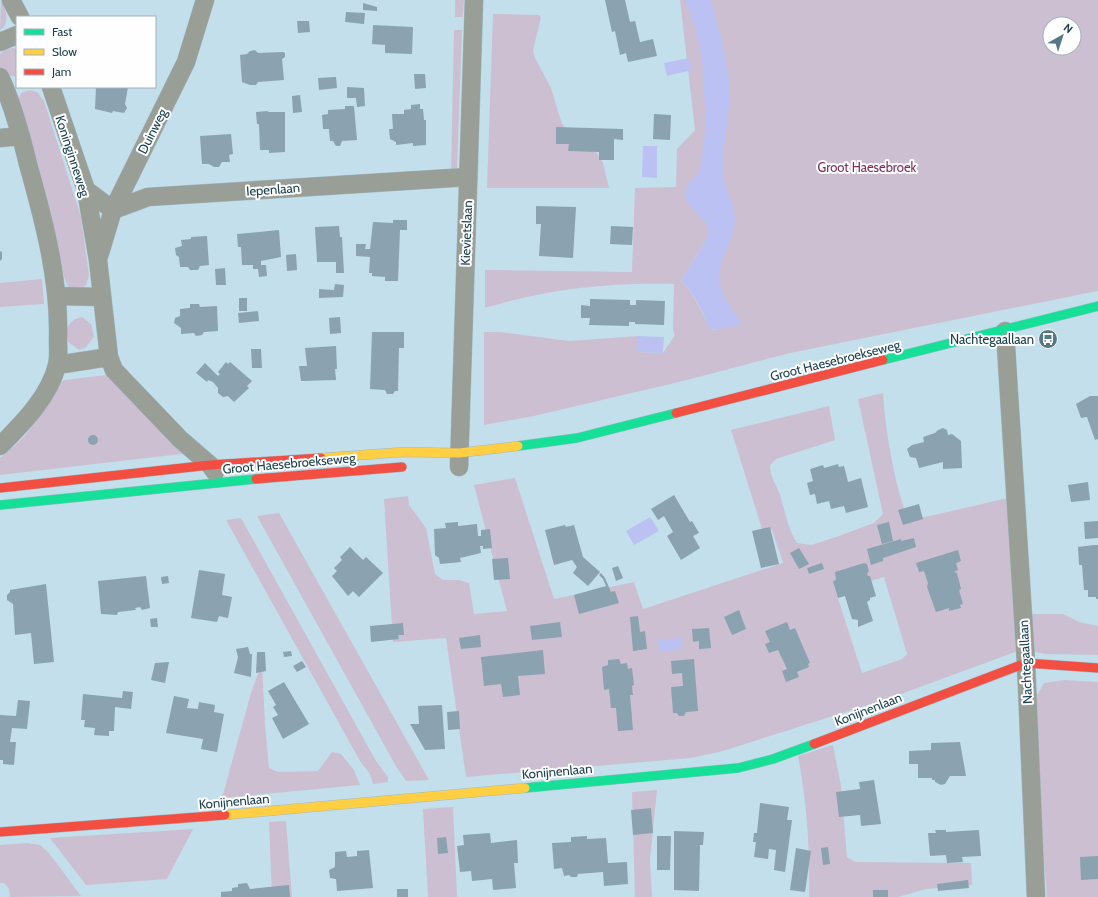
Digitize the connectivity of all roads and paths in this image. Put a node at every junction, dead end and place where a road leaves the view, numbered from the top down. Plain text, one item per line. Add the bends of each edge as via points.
1 (10, 0) edge
2 (205, 0) edge
3 (474, 0) edge
4 (19, 16) edge
5 (16, 36) edge
6 (0, 42) edge
7 (7, 83) edge
8 (51, 88) edge
9 (21, 136) junction
10 (0, 138) edge
11 (468, 177) junction
12 (86, 190) junction
13 (113, 210) junction
14 (98, 260) junction
15 (57, 296) junction
16 (101, 297) junction
17 (1098, 306) edge
18 (1005, 331) junction
19 (109, 357) junction
20 (57, 365) junction
21 (577, 438) junction
22 (0, 446) edge
23 (542, 452) dead end
24 (459, 463) junction
25 (210, 465) junction
26 (412, 467) dead end
27 (221, 482) junction
28 (0, 488) edge
29 (0, 505) edge
30 (1026, 663) junction
31 (1098, 668) edge
32 (0, 832) edge
33 (1036, 897) edge

1 - 4 street
2 - 13 street, Duinweg via 186,62
3 - 11 street, Kievietslaan
5 - 6 street
7 - 9 street
8 - 12 street, Koninginneweg
9 - 10 street
9 - 15 street via 42,212
11 - 13 street, Iepenlaan via 148,197
11 - 24 street, Kievietslaan
12 - 13 street
12 - 14 street, Koninginneweg
13 - 14 street, Duinweg
14 - 16 street, Koninginneweg
15 - 16 street
15 - 20 street
16 - 19 street, Koninginneweg
17 - 18 street, Groot Haesebroekseweg
18 - 21 street, Groot Haesebroekseweg
18 - 30 street, Nachtegaallaan
19 - 20 street
19 - 25 street, Koninginneweg via 114,370 180,439
20 - 22 street via 44,394 31,413
21 - 23 street, Groot Haesebroekseweg
21 - 24 street, Groot Haesebroekseweg
24 - 25 street, Groot Haesebroekseweg via 437,454 404,452
25 - 27 street, Koninginneweg
25 - 28 street, Groot Haesebroekseweg
26 - 27 street, Groot Haesebroekseweg
27 - 29 street, Groot Haesebroekseweg
30 - 31 street, Konijnenlaan
30 - 32 street, Konijnenlaan via 772,759 738,768 206,817
30 - 33 street, Nachtegaallaan

